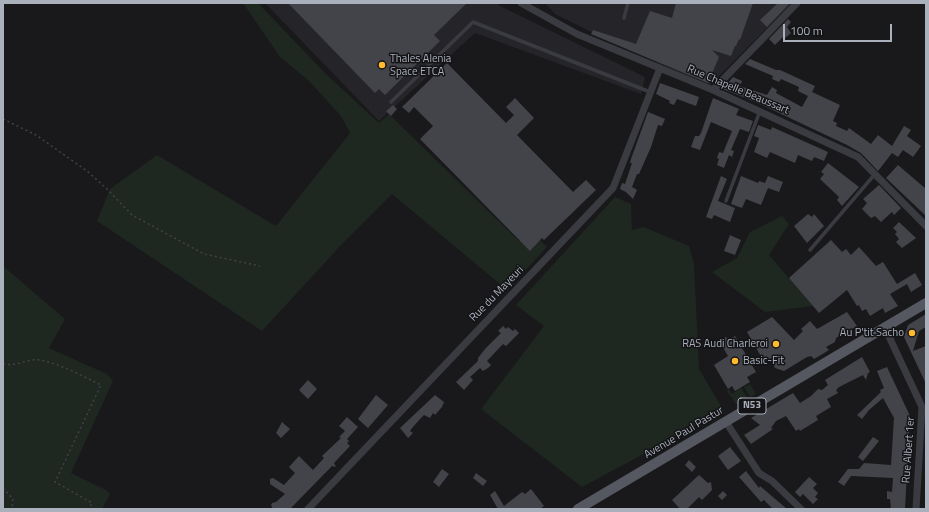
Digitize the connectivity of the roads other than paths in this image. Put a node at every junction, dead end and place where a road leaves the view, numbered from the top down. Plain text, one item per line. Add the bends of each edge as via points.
1 (521, 3) edge
2 (628, 3) edge
3 (796, 3) edge
4 (624, 18) dead end
5 (660, 68) junction
6 (713, 90) junction
7 (650, 92) junction
8 (392, 102) dead end
9 (760, 111) junction
10 (875, 174) junction
11 (726, 201) dead end
12 (926, 226) edge
13 (810, 250) dead end
14 (926, 303) edge
15 (885, 328) junction
16 (924, 408) edge
17 (726, 422) junction
18 (308, 509) edge
19 (578, 509) edge
20 (801, 509) edge
21 (916, 509) edge

1 - 5 street, Rue Chapelle Beaussart via 577,34
2 - 4 lane
3 - 6 street
5 - 6 street, Rue Chapelle Beaussart
5 - 7 street, Rue du Mayeuri
6 - 9 street, Rue Chapelle Beaussart
7 - 8 lane via 473,22
7 - 18 street, Rue du Mayeuri via 612,188
9 - 10 street, Rue Chapelle Beaussart via 858,157
9 - 11 lane
10 - 12 street, Rue Chapelle Beaussart
10 - 13 lane
14 - 15 main road, Avenue Paul Pastur / N53
15 - 16 street, Rue Albert 1er
15 - 17 main road, Avenue Paul Pastur / N53
16 - 21 street, Rue Albert 1er
17 - 19 main road, Avenue Paul Pastur / N53
17 - 20 street via 759,472

